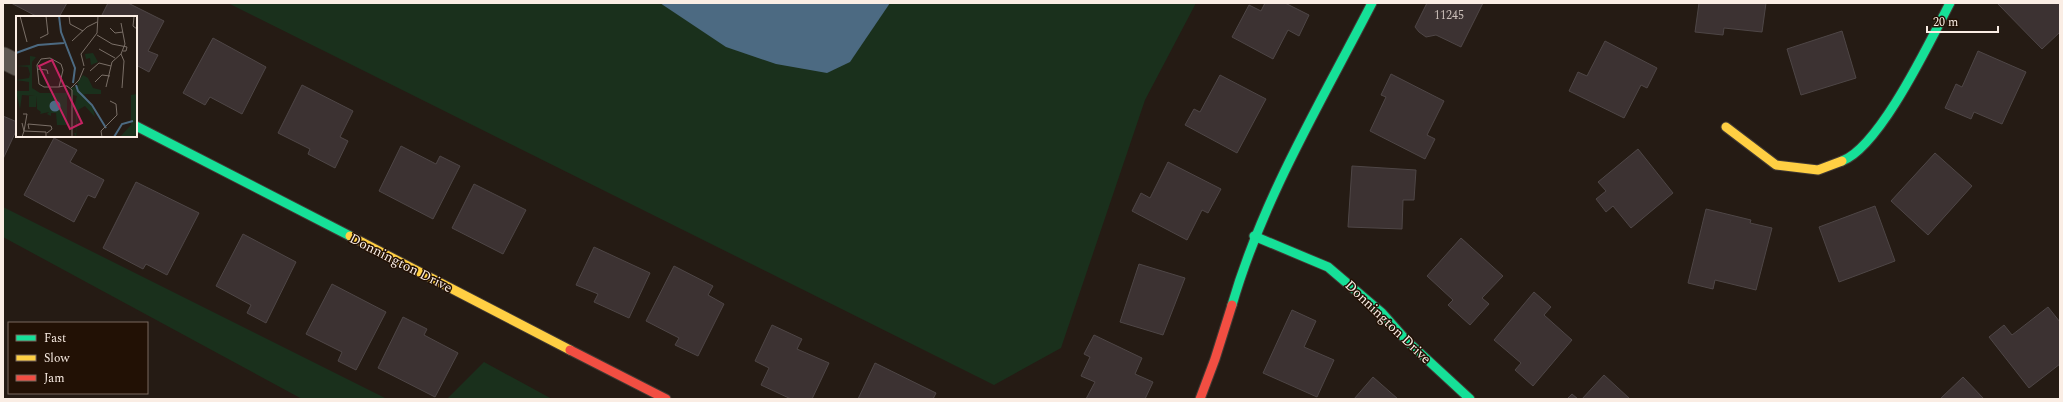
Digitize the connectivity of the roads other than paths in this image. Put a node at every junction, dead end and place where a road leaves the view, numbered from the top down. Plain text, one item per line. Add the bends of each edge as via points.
1 (1372, 3) edge
2 (1950, 3) edge
3 (3, 58) edge
4 (16, 64) edge
5 (137, 127) edge
6 (1726, 127) dead end
7 (1254, 236) junction
8 (666, 399) edge
9 (1200, 399) edge
10 (1470, 399) edge

1 - 7 street via 1277,186
2 - 6 street via 1896,103 1875,132 1851,158 1818,170 1776,165
3 - 4 street
5 - 8 street, Donnington Drive
7 - 9 street
7 - 10 street, Donnington Drive via 1328,267 1356,289

